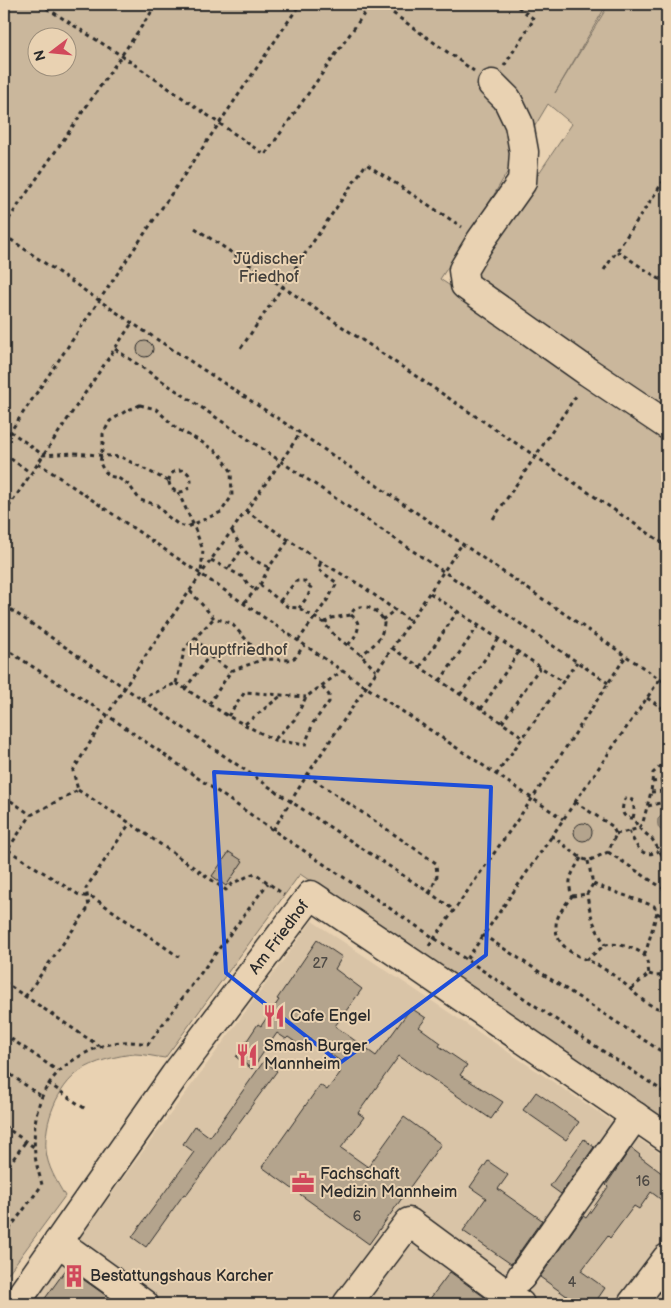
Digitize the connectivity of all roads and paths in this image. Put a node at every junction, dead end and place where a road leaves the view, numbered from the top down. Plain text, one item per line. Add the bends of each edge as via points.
1 (40, 4) edge
2 (157, 4) edge
3 (300, 4) edge
4 (371, 4) edge
5 (380, 4) edge
6 (514, 4) edge
7 (122, 56) junction
8 (492, 84) junction
9 (219, 123) junction
10 (667, 176) edge
11 (4, 226) edge
12 (195, 228) dead end
13 (4, 235) edge
14 (481, 240) junction
15 (617, 251) junction
16 (604, 270) dead end
17 (667, 284) edge
18 (283, 287) junction
19 (99, 300) junction
20 (132, 323) junction
21 (241, 348) dead end
22 (115, 349) junction
23 (579, 392) dead end
24 (667, 425) edge
25 (10, 431) junction
26 (300, 433) junction
27 (4, 440) edge
28 (4, 454) edge
29 (102, 454) junction
30 (43, 455) junction
31 (535, 456) junction
32 (281, 462) junction
33 (38, 464) junction
34 (31, 473) junction
35 (168, 481) junction
36 (178, 492) junction
37 (246, 511) junction
38 (4, 514) edge
39 (493, 519) dead end
40 (193, 524) junction
41 (232, 531) junction
42 (289, 540) junction
43 (462, 544) junction
44 (667, 546) edge
45 (242, 549) junction
46 (211, 560) junction
47 (321, 562) junction
48 (269, 567) junction
49 (229, 568) junction
50 (444, 572) junction
51 (201, 574) junction
52 (260, 585) junction
53 (255, 590) junction
54 (190, 591) junction
55 (430, 593) junction
56 (280, 601) junction
57 (244, 603) junction
58 (4, 605) edge
59 (298, 608) junction
60 (395, 610) junction
61 (457, 612) junction
62 (350, 615) junction
63 (214, 618) junction
64 (315, 618) junction
65 (382, 620) junction
66 (410, 621) junction
67 (324, 623) junction
68 (478, 626) junction
69 (196, 637) junction
70 (498, 640) junction
71 (298, 641) junction
72 (304, 645) junction
73 (348, 645) junction
74 (4, 648) edge
75 (392, 648) junction
76 (518, 653) junction
77 (361, 655) junction
78 (209, 656) junction
79 (626, 656) junction
80 (264, 659) junction
81 (577, 662) junction
82 (420, 667) junction
83 (540, 667) junction
84 (342, 670) junction
85 (231, 671) junction
86 (376, 671) junction
87 (660, 679) junction
88 (440, 681) junction
89 (563, 682) junction
90 (608, 682) junction
91 (176, 683) junction
92 (667, 684) edge
93 (321, 686) junction
94 (366, 687) junction
95 (125, 688) junction
96 (185, 689) junction
97 (460, 694) junction
98 (282, 695) junction
99 (306, 697) junction
100 (647, 698) junction
101 (141, 699) junction
102 (209, 704) junction
103 (481, 709) junction
104 (667, 711) edge
105 (107, 715) junction
106 (228, 716) junction
107 (502, 723) junction
108 (245, 724) junction
109 (523, 737) junction
110 (274, 740) junction
111 (667, 765) edge
112 (307, 775) junction
113 (496, 775) junction
114 (667, 780) edge
115 (652, 782) junction
116 (78, 790) junction
117 (667, 791) edge
118 (651, 792) junction
119 (4, 796) edge
120 (532, 799) junction
121 (290, 801) junction
122 (575, 802) junction
123 (667, 803) edge
124 (647, 807) junction
125 (31, 815) junction
126 (633, 818) junction
127 (563, 819) junction
128 (130, 823) junction
129 (639, 828) junction
130 (273, 830) junction
131 (629, 831) junction
132 (616, 834) junction
133 (552, 836) junction
134 (8, 850) junction
135 (659, 850) junction
136 (608, 852) junction
137 (4, 855) edge
138 (582, 858) junction
139 (588, 861) junction
140 (667, 863) edge
141 (268, 883) junction
142 (593, 884) junction
143 (667, 891) edge
144 (430, 893) junction
145 (587, 894) junction
146 (572, 896) junction
147 (87, 897) junction
148 (301, 909) junction
149 (454, 910) junction
150 (657, 912) junction
151 (667, 918) edge
152 (483, 935) junction
153 (434, 938) junction
154 (606, 945) junction
155 (644, 955) junction
156 (179, 957) dead end
157 (467, 959) junction
158 (586, 960) junction
159 (415, 965) junction
160 (649, 974) junction
161 (667, 975) edge
162 (4, 982) edge
163 (631, 989) junction
164 (25, 997) junction
165 (667, 1008) edge
166 (4, 1034) edge
167 (98, 1046) junction
168 (667, 1055) edge
169 (4, 1070) edge
170 (58, 1071) junction
171 (48, 1084) junction
172 (667, 1086) edge
173 (663, 1092) junction
174 (667, 1094) edge
175 (41, 1096) junction
176 (87, 1110) dead end
177 (635, 1116) junction
178 (4, 1126) edge
179 (667, 1138) edge
180 (26, 1141) junction
181 (35, 1148) junction
182 (4, 1172) edge
183 (4, 1236) edge
184 (58, 1242) junction
185 (667, 1258) edge
186 (521, 1277) dead end
187 (14, 1304) edge
188 (144, 1304) edge
189 (347, 1304) edge
190 (520, 1304) edge
191 (632, 1304) edge

1 - 7 path
2 - 7 path
3 - 9 path
4 - 9 path via 265,155
5 - 8 path
6 - 8 path via 534,19
7 - 9 path
7 - 11 path
8 - 14 street via 508,99 519,124 524,152 523,172 522,182
9 - 19 path
10 - 15 path
12 - 18 path
13 - 19 path
14 - 18 path via 366,164
14 - 24 street via 463,270 465,285
15 - 16 path
15 - 17 path
18 - 21 path
18 - 31 path
19 - 20 path
19 - 25 path
20 - 22 path
20 - 26 path
22 - 30 path
22 - 32 path
23 - 31 path
25 - 27 path
25 - 30 path
26 - 32 path
26 - 43 path
28 - 34 path
29 - 30 path
29 - 35 path via 121,457
29 - 40 path via 100,462 103,469 109,476 129,485 140,500 157,505 179,525 187,527
29 - 40 path via 103,434 110,421 140,405 156,409 177,429 220,454 231,471 232,496 222,512
30 - 33 path
31 - 39 path
31 - 44 path
32 - 37 path
32 - 50 path
33 - 34 path
33 - 51 path
34 - 38 path
35 - 36 path
35 - 36 path via 176,470 188,473 190,486
36 - 40 path
37 - 41 path
37 - 42 path
40 - 51 path via 203,550
41 - 45 path
41 - 46 path
42 - 47 path
42 - 48 path
43 - 50 path
43 - 79 path
45 - 48 path
45 - 49 path
46 - 49 path
46 - 51 path
47 - 60 path
47 - 64 path via 318,569 337,583
48 - 52 path
49 - 53 path
50 - 55 path
50 - 81 path
51 - 54 path
51 - 57 path
52 - 53 path
52 - 56 path
53 - 57 path
54 - 63 path
54 - 95 path
55 - 61 path
55 - 66 path
56 - 59 path via 288,607
56 - 59 path via 296,581 304,581 310,588
57 - 71 path
58 - 95 path
59 - 64 path
60 - 65 path
60 - 66 path
61 - 68 path
61 - 82 path
62 - 65 path via 356,608 364,606 380,615
62 - 67 path
62 - 73 path via 358,624 356,636
63 - 69 path
63 - 80 path via 231,623
64 - 67 path
64 - 71 path
65 - 77 path via 382,634
66 - 75 path
67 - 73 path
68 - 70 path
68 - 88 path
69 - 78 path
69 - 91 path via 185,648
70 - 76 path
70 - 97 path
71 - 72 path
72 - 80 path via 290,660
72 - 84 path
73 - 77 path
74 - 105 path
75 - 82 path
75 - 86 path
76 - 83 path
76 - 103 path
77 - 86 path
78 - 85 path
78 - 96 path
79 - 87 path
79 - 90 path
80 - 85 path
81 - 89 path
81 - 90 path
82 - 88 path
83 - 89 path
83 - 107 path
84 - 93 path
84 - 94 path
85 - 102 path
86 - 94 path
87 - 92 path
87 - 100 path
88 - 97 path
89 - 109 path
90 - 120 path
91 - 96 path
91 - 101 path
93 - 99 path
93 - 110 path via 329,695 329,702 313,723 305,745
94 - 112 path
94 - 113 path
95 - 101 path
95 - 105 path
96 - 102 path
97 - 103 path
98 - 99 path
98 - 106 path via 245,692
98 - 108 path
99 - 110 path via 295,719
100 - 104 path
100 - 122 path
101 - 121 path
102 - 106 path
103 - 107 path
105 - 116 path via 73,771
105 - 130 path
106 - 108 path
107 - 109 path
108 - 110 path
109 - 113 path
111 - 115 path via 662,765 654,773
112 - 121 path
112 - 144 path via 436,863 437,876
113 - 120 path
114 - 115 path
115 - 118 path
116 - 125 path
116 - 128 path
117 - 118 path
118 - 124 path
119 - 125 path
120 - 127 path
120 - 149 path
121 - 130 path
121 - 144 path
122 - 127 path
122 - 132 path via 612,826
123 - 124 path
124 - 129 path
125 - 134 path
126 - 126 path via 634,805 626,798 623,805 625,817
126 - 129 path
127 - 133 path
128 - 141 path via 226,890 233,882 255,873
128 - 147 path via 86,888
129 - 131 path
129 - 135 path
130 - 153 path
131 - 132 path
131 - 135 path via 644,853 652,854
132 - 136 path
133 - 138 path
133 - 152 path
134 - 137 path
134 - 147 path
135 - 140 path
136 - 139 path
136 - 143 path
138 - 139 path
138 - 146 path via 568,886
139 - 142 path
141 - 148 path
141 - 167 path via 148,1044 123,1042
142 - 145 path
142 - 150 path via 654,906
144 - 149 path
145 - 146 path
145 - 154 path via 592,921
146 - 158 path via 556,926 558,940 567,950
147 - 156 path via 94,898
147 - 164 path via 89,907
148 - 159 street, Am Friedhof via 311,895
148 - 184 street, Am Friedhof via 175,1075
149 - 153 path
150 - 151 path
150 - 155 path
152 - 157 path
152 - 168 path
153 - 157 path
153 - 159 path
154 - 155 path via 626,946
154 - 158 path
155 - 160 path
157 - 173 path
158 - 163 path via 605,969
159 - 177 street, Am Friedhof
160 - 161 path
160 - 163 path
162 - 164 path
163 - 165 path via 655,1008
164 - 167 path
166 - 170 path
167 - 170 path
169 - 175 path
170 - 171 path
171 - 175 path
171 - 176 path
172 - 173 path
173 - 174 path
175 - 181 path
177 - 179 street, Am Friedhof
177 - 186 street
178 - 180 path
180 - 181 path
180 - 182 path
181 - 183 path via 42,1185
184 - 187 street, Am Friedhof
184 - 188 street
185 - 191 street
189 - 190 street via 409,1222

